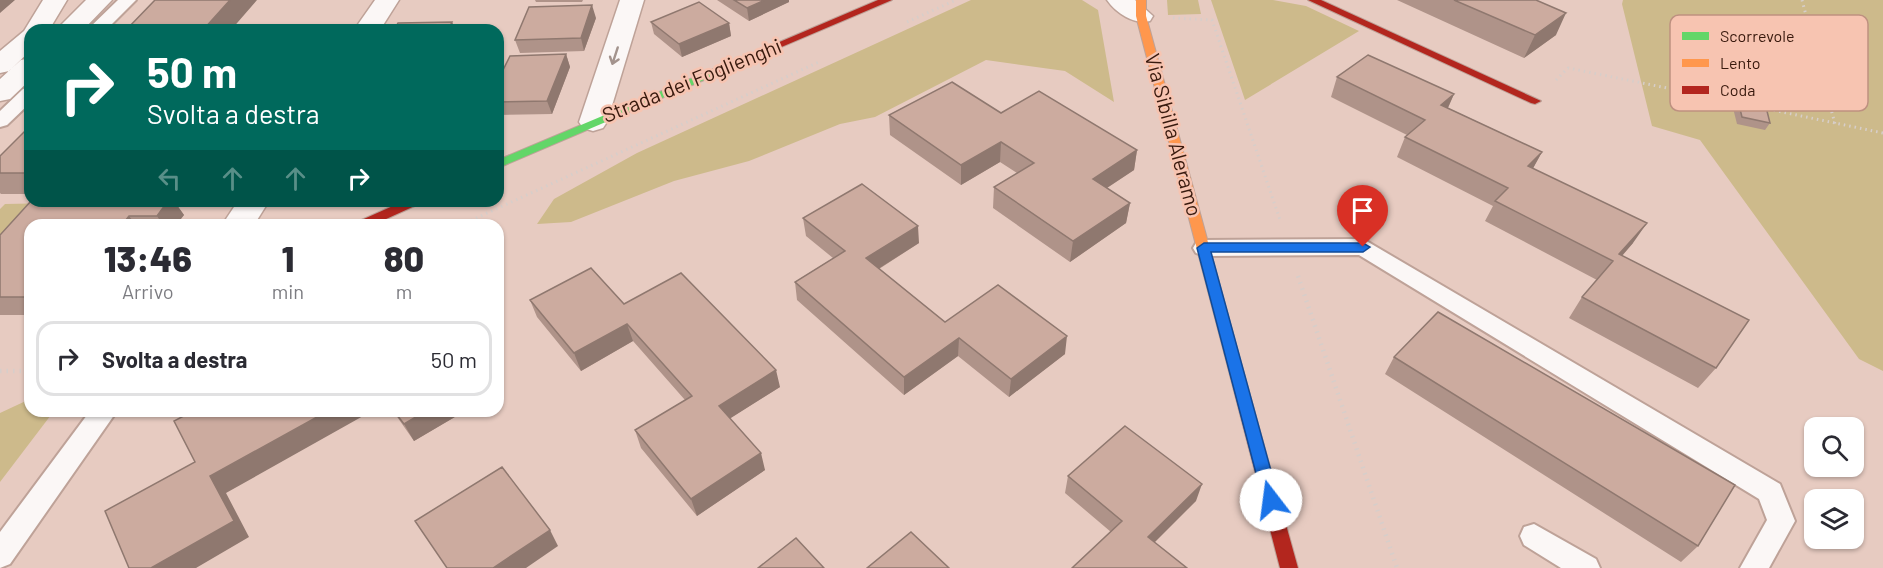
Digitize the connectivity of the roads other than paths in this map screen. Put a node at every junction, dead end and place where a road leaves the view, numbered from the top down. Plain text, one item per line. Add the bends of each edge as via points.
1 (56, 0) edge
2 (100, 0) edge
3 (128, 0) edge
4 (387, 0) edge
5 (632, 0) edge
6 (887, 0) edge
7 (1119, 0) edge
8 (1312, 0) edge
9 (1141, 8) edge
10 (40, 24) edge
11 (75, 24) edge
12 (102, 24) edge
13 (371, 24) edge
14 (24, 43) edge
15 (0, 65) edge
16 (24, 71) edge
17 (0, 93) edge
18 (24, 99) edge
19 (1535, 101) road end
20 (0, 121) edge
21 (593, 122) junction
22 (504, 161) edge
23 (402, 207) edge
24 (375, 219) edge
25 (1204, 248) junction
26 (100, 417) edge
27 (1534, 536) dead end
28 (0, 555) edge
29 (1289, 568) edge
30 (1586, 568) edge
31 (1754, 568) edge

1 - 10 street
2 - 11 street
3 - 12 lane
4 - 13 street
5 -> 21 street
6 - 21 street, Strada dei Foglienghi
7 - 9 street, Via Sibilla Aleramo
8 - 19 street
9 - 25 street, Via Sibilla Aleramo
14 - 15 street
16 - 17 street
18 - 20 lane
21 - 22 street, Strada dei Foglienghi
23 - 24 street
25 - 29 street, Via Sibilla Aleramo
25 - 31 lane via 1363,247 1770,492 1781,520
26 - 28 lane
27 - 30 lane

